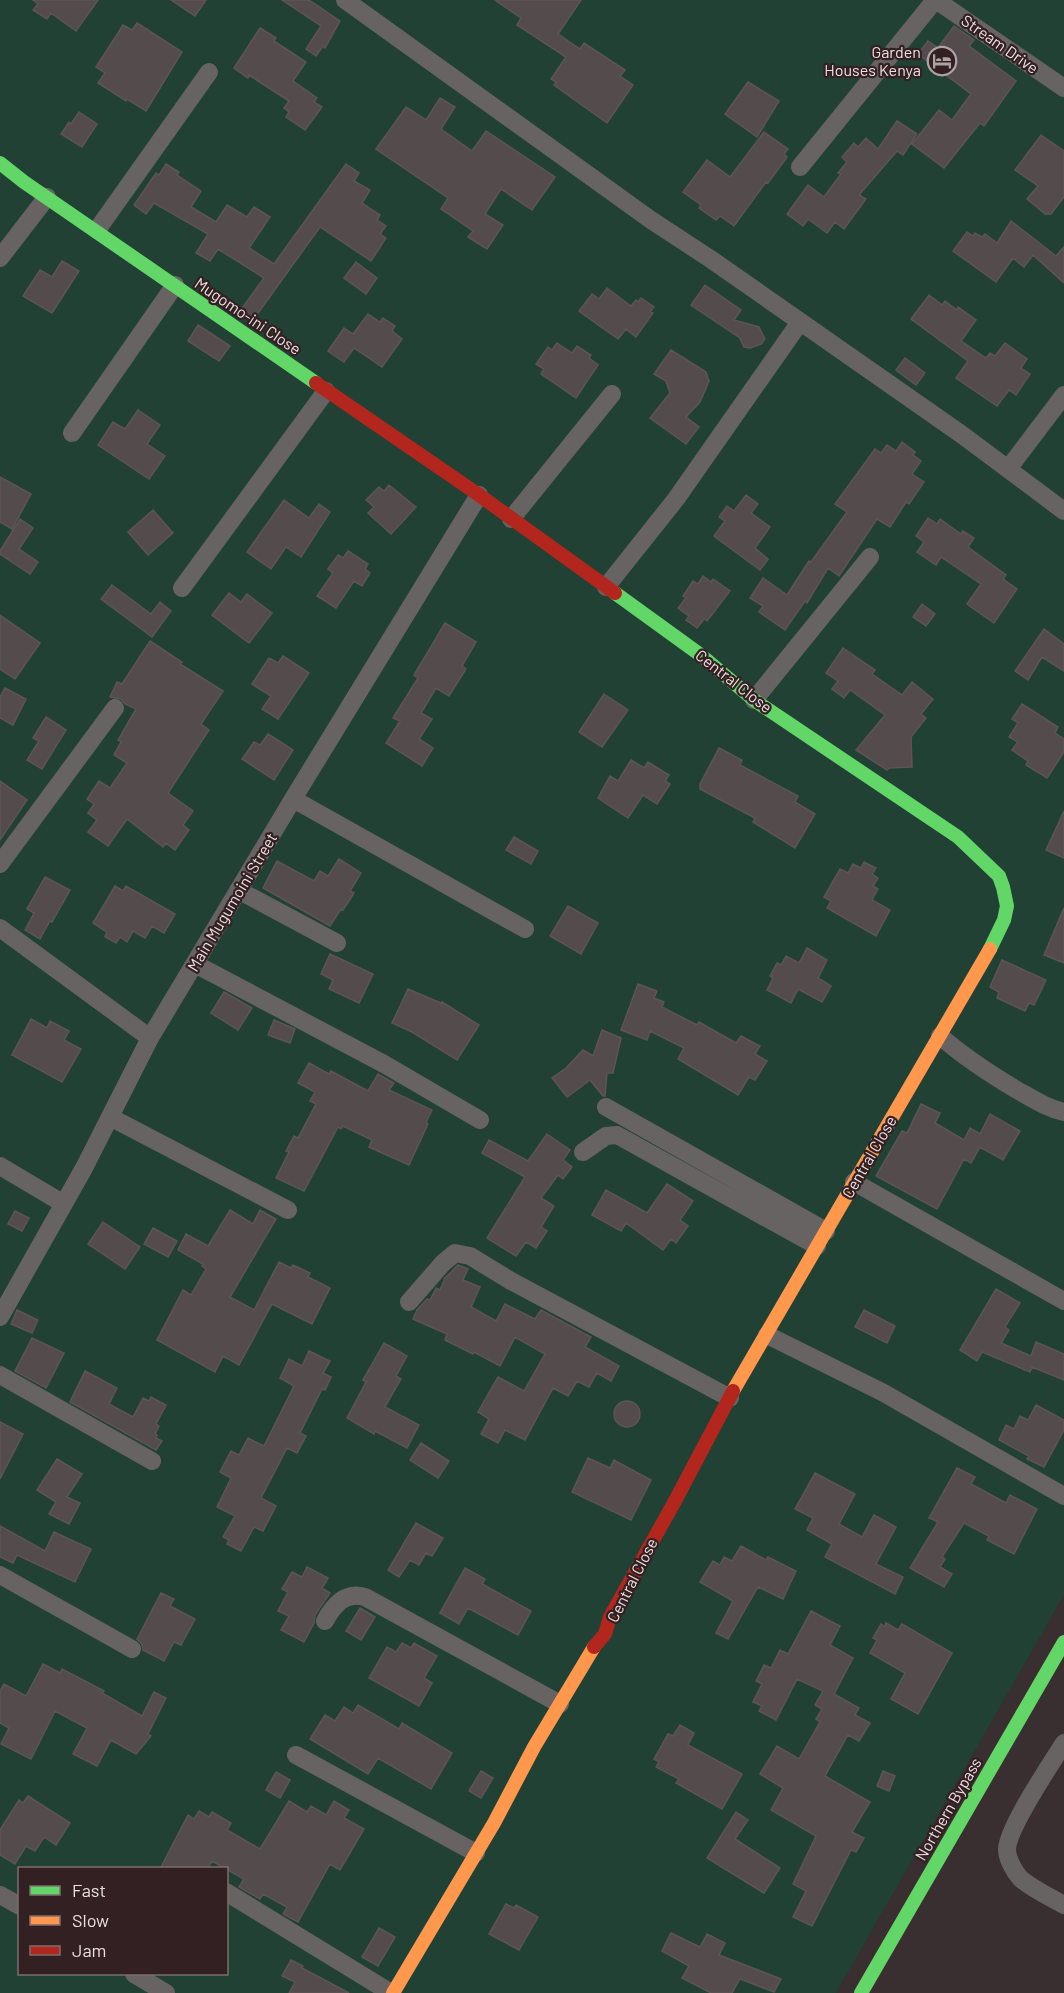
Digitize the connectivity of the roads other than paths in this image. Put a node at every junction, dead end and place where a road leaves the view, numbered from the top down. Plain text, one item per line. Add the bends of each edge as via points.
1 (345, 0) edge
2 (936, 0) edge
3 (209, 72) dead end
4 (1064, 88) edge
5 (0, 163) edge
6 (800, 167) dead end
7 (47, 197) junction
8 (96, 230) junction
9 (0, 258) edge
10 (175, 285) junction
11 (800, 322) junction
12 (326, 391) junction
13 (612, 394) dead end
14 (1064, 395) edge
15 (72, 433) dead end
16 (1008, 469) junction
17 (479, 495) junction
18 (1064, 512) edge
19 (511, 519) junction
20 (870, 557) dead end
21 (606, 587) junction
22 (182, 588) dead end
23 (754, 700) junction
24 (116, 708) dead end
25 (292, 799) junction
26 (0, 864) edge
27 (238, 890) junction
28 (0, 928) edge
29 (525, 928) dead end
30 (337, 943) dead end
31 (195, 964) junction
32 (940, 1036) junction
33 (150, 1038) junction
34 (606, 1107) dead end
35 (1064, 1112) edge
36 (110, 1117) junction
37 (480, 1120) dead end
38 (584, 1152) dead end
39 (0, 1166) edge
40 (854, 1182) junction
41 (64, 1204) junction
42 (288, 1210) dead end
43 (822, 1238) junction
44 (1064, 1301) edge
45 (409, 1302) dead end
46 (0, 1317) edge
47 (767, 1335) junction
48 (0, 1375) edge
49 (730, 1398) junction
50 (153, 1461) dead end
51 (1064, 1496) edge
52 (0, 1575) edge
53 (324, 1621) dead end
54 (1064, 1642) edge
55 (132, 1649) dead end
56 (560, 1704) junction
57 (1064, 1743) edge
58 (296, 1755) dead end
59 (476, 1854) junction
60 (228, 1893) edge
61 (0, 1895) edge
62 (18, 1905) edge
63 (1064, 1905) edge
64 (136, 1975) edge
65 (166, 1993) edge
66 (392, 1993) edge
67 (861, 1993) edge

1 - 11 street
2 - 4 street, Stream Drive
2 - 6 street
3 - 8 street
5 - 7 street, Mugomo-ini Close
7 - 8 street, Mugomo-ini Close
7 - 9 street
8 - 10 street, Mugomo-ini Close
10 - 12 street, Mugomo-ini Close
10 - 15 street
11 - 16 street
11 - 21 street via 676,499
12 - 17 street, Mugomo-ini Close
12 - 22 street
13 - 19 street
14 - 16 street
16 - 18 street
17 - 19 street, Central Close
17 - 25 street, Main Mugumoini Street
19 - 21 street, Central Close
20 - 23 street
21 - 23 street, Central Close via 702,656
23 - 32 street, Central Close via 958,837 999,876 1006,896 1004,920
24 - 26 street
25 - 27 street, Main Mugumoini Street
25 - 29 street
27 - 30 street
27 - 31 street, Main Mugumoini Street
28 - 33 street
31 - 33 street, Main Mugumoini Street
31 - 37 street via 384,1064
32 - 35 street via 968,1060 1050,1109
32 - 40 street, Central Close
33 - 36 street, Main Mugumoini Street
34 - 43 street
36 - 41 street, Main Mugumoini Street
36 - 42 street
38 - 43 street via 606,1136 617,1135
39 - 41 street
40 - 43 street, Central Close
40 - 44 street
41 - 46 street, Main Mugumoini Street
43 - 47 street, Central Close
45 - 49 street via 455,1253 470,1256
47 - 49 street, Central Close
47 - 51 street via 882,1392
48 - 50 street
49 - 56 street, Central Close via 610,1617 605,1634 589,1653
52 - 55 street
53 - 56 street via 339,1601 356,1595 365,1597
54 - 67 street, Northern Bypass
56 - 59 street, Central Close
57 - 63 street via 1022,1813 1007,1850 1008,1859 1021,1879
58 - 59 street
59 - 66 street, Central Close
60 - 66 street
61 - 62 street
64 - 65 street

